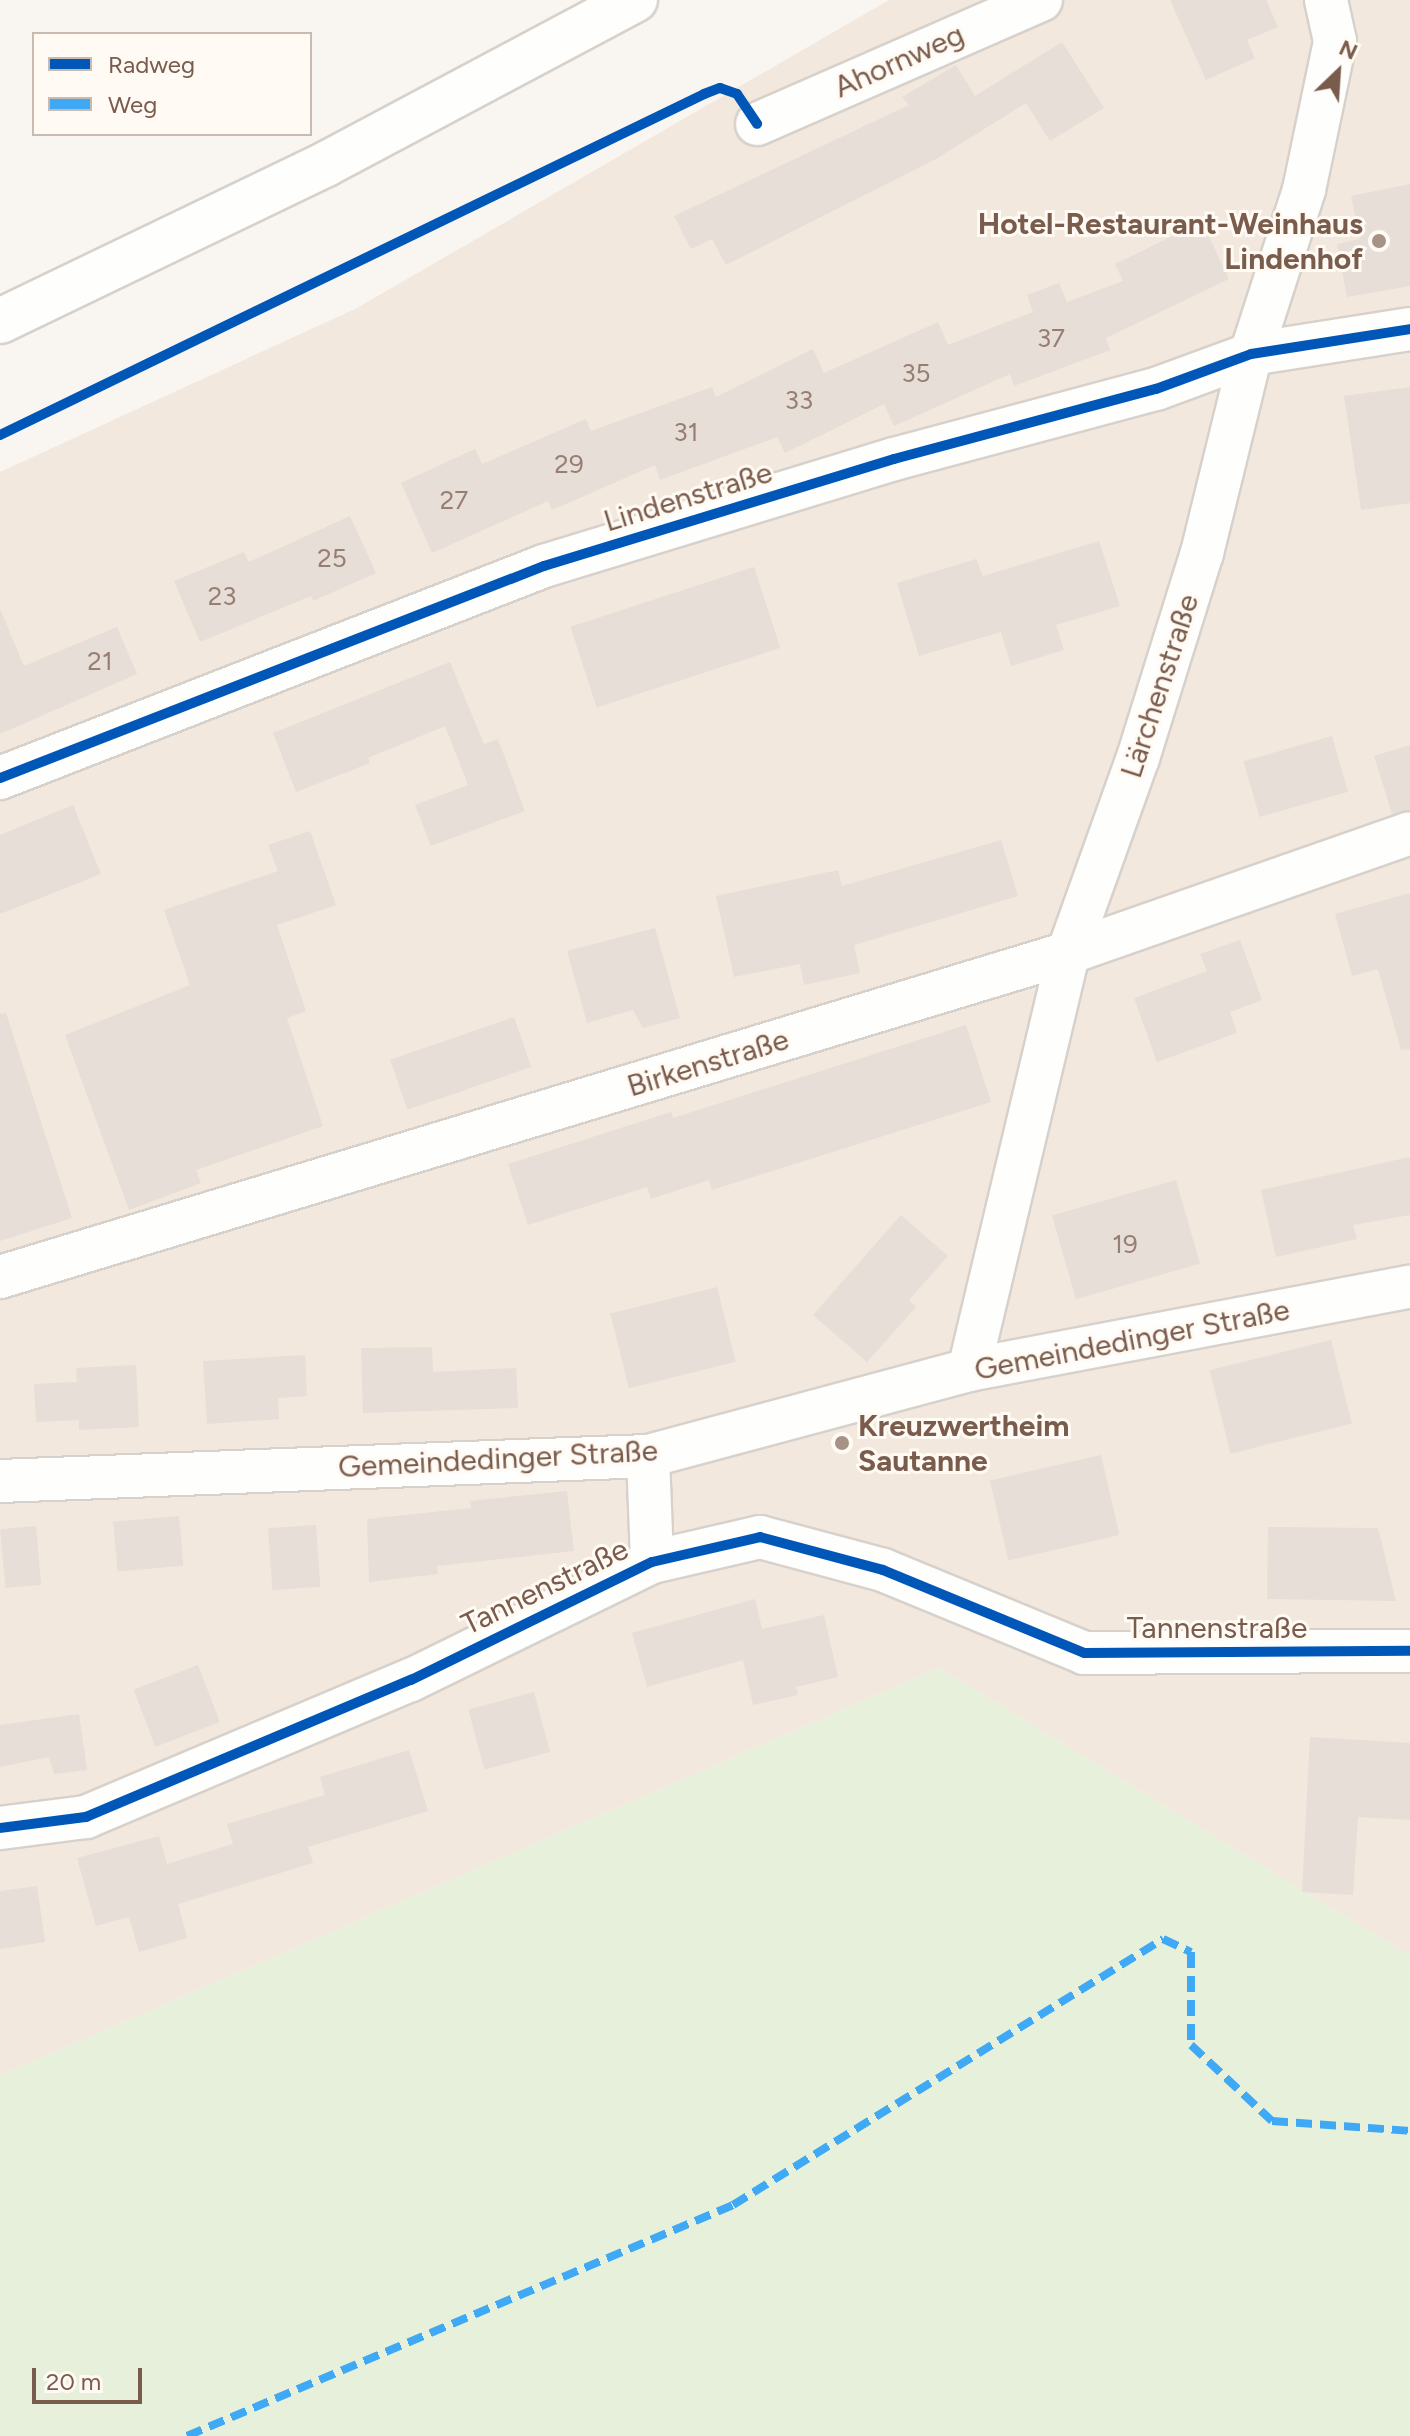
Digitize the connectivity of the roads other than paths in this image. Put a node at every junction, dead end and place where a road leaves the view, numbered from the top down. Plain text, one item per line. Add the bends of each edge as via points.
1 (635, 0) edge
2 (1041, 0) edge
3 (1326, 0) edge
4 (757, 124) dead end
5 (0, 321) edge
6 (1410, 329) edge
7 (1251, 354) junction
8 (0, 778) edge
9 (1410, 833) edge
10 (1068, 953) junction
11 (0, 1277) edge
12 (1410, 1287) edge
13 (969, 1370) junction
14 (648, 1456) junction
15 (0, 1481) edge
16 (652, 1562) junction
17 (1410, 1651) edge
18 (0, 1828) edge

1 - 5 main road via 326,164
2 - 4 street, Ahornweg
3 - 7 street, Lärchenstraße via 1335,41 1304,190
6 - 7 street, Lindenstraße
7 - 8 street, Lindenstraße via 1156,389 894,459 544,566
7 - 10 street, Lärchenstraße via 1202,553 1138,758
9 - 10 street, Birkenstraße
10 - 11 street, Birkenstraße
10 - 13 street, Lärchenstraße
12 - 13 street, Gemeindedinger Straße
13 - 14 street, Gemeindedinger Straße
14 - 15 street, Gemeindedinger Straße
14 - 16 street, Tannenstraße
16 - 17 street, Tannenstraße via 760,1537 883,1570 1084,1653
16 - 18 street, Tannenstraße via 411,1680 86,1817

